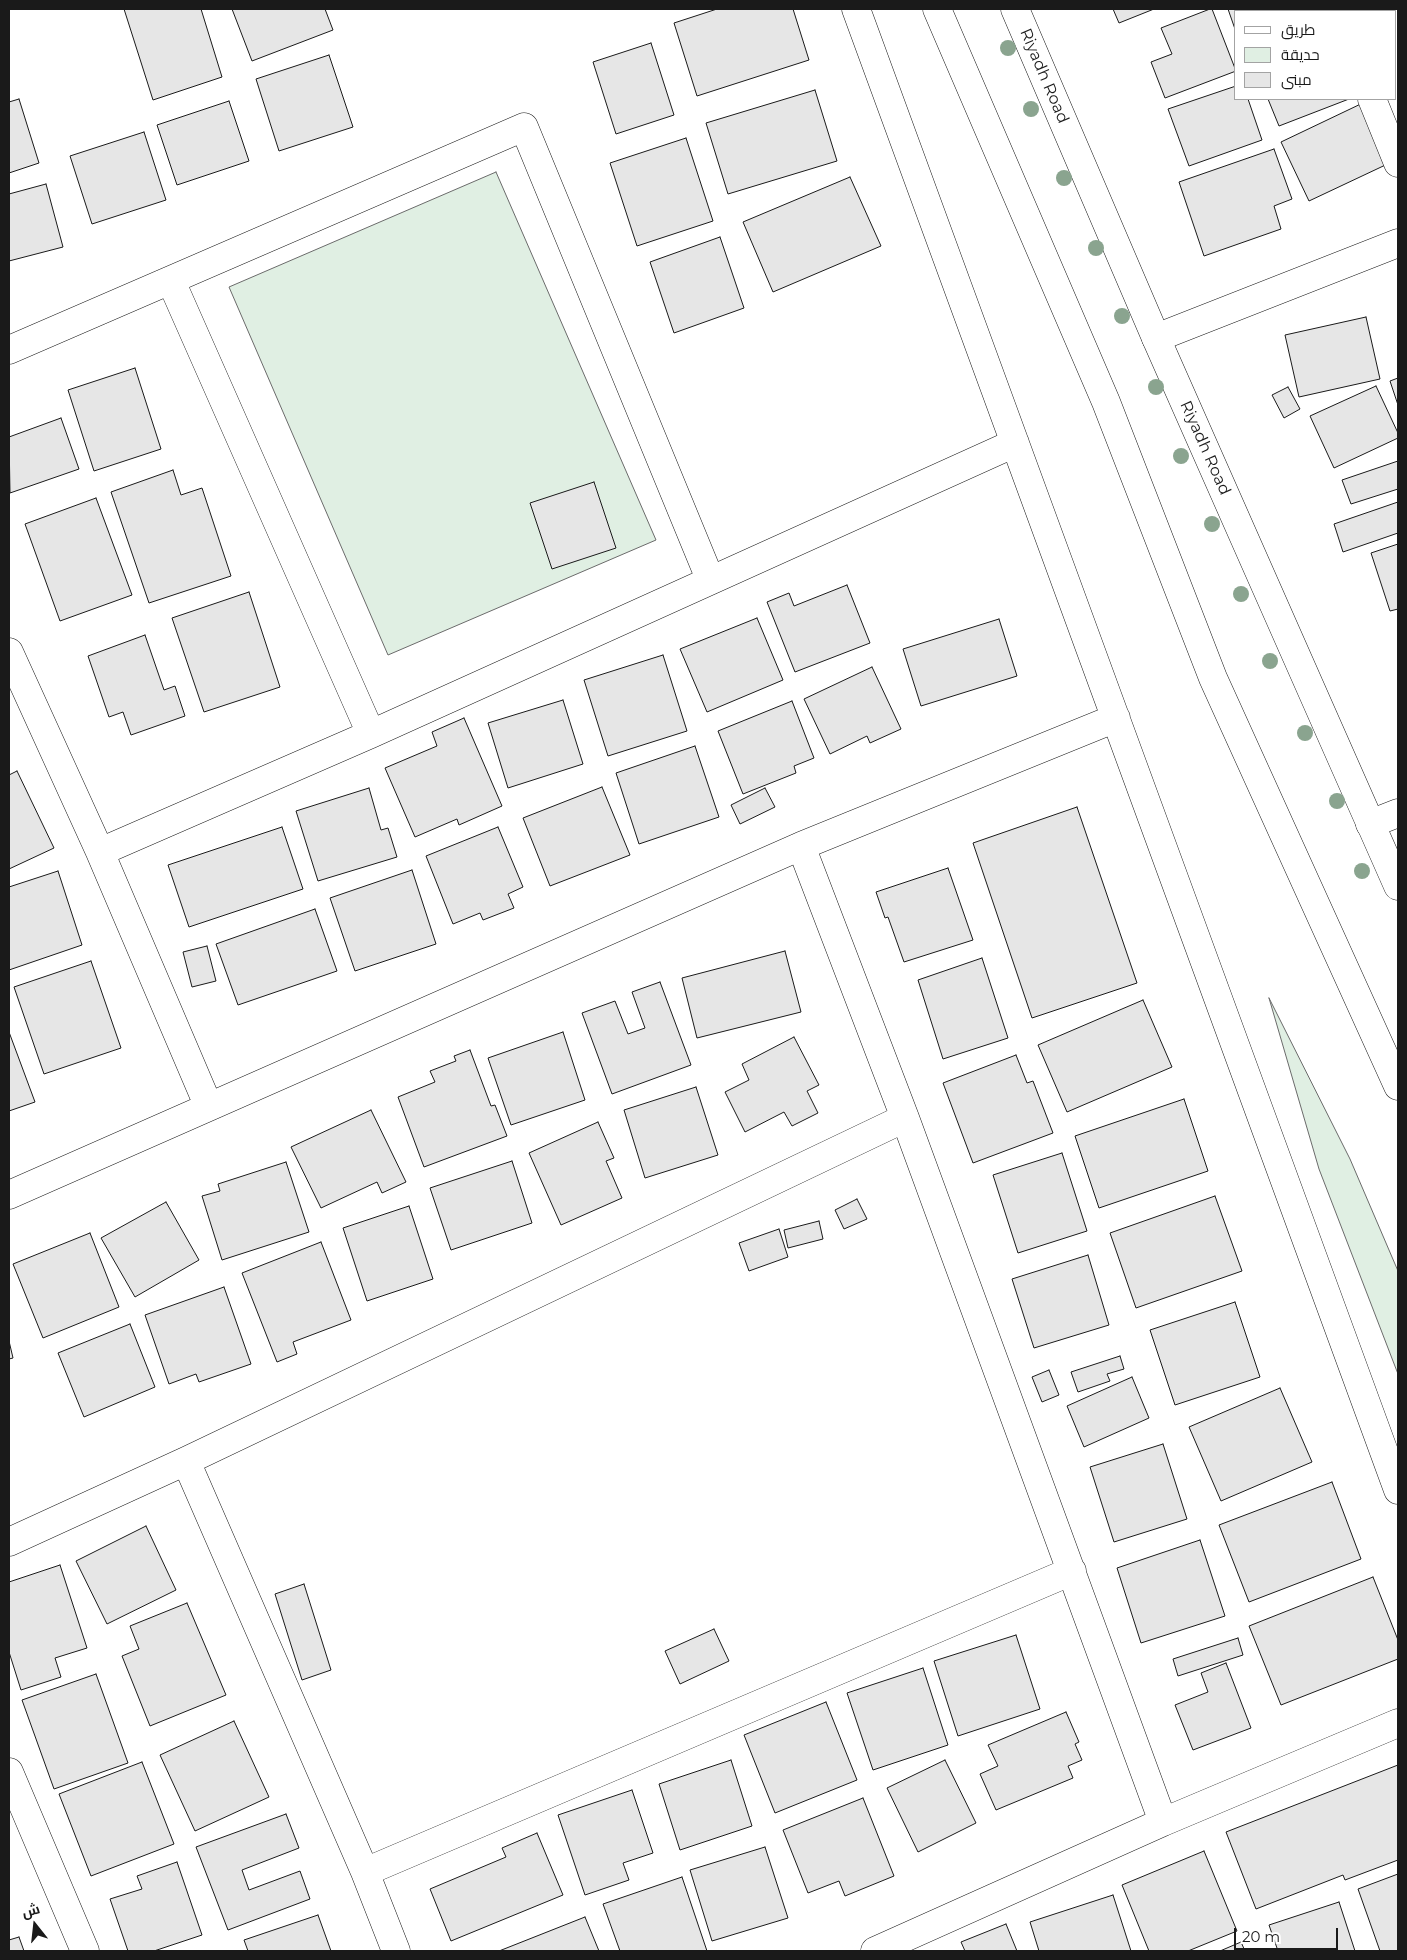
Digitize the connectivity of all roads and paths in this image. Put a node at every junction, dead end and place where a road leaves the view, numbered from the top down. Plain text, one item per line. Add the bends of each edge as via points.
1 (856, 9) edge
2 (936, 9) edge
3 (1016, 9) edge
4 (1372, 100) edge
5 (1398, 163) edge
6 (1398, 243) edge
7 (171, 281) junction
8 (1156, 338) junction
9 (9, 350) edge
10 (1015, 443) junction
11 (710, 579) junction
12 (9, 652) edge
13 (1116, 718) junction
14 (371, 734) junction
15 (1398, 813) edge
16 (1370, 824) junction
17 (801, 846) junction
18 (100, 852) junction
19 (1398, 886) edge
20 (1398, 1086) edge
21 (208, 1105) junction
22 (905, 1118) junction
23 (9, 1194) edge
24 (186, 1461) junction
25 (1398, 1490) edge
26 (9, 1542) edge
27 (1072, 1571) junction
28 (1398, 1723) edge
29 (9, 1772) edge
30 (1163, 1822) junction
31 (365, 1872) junction
32 (85, 1951) edge
33 (396, 1951) edge
34 (875, 1951) edge

1 - 10 street
2 - 20 street via 1106,402 1213,678
3 - 8 street, Riyadh Road
4 - 5 street
6 - 8 street
7 - 9 street
7 - 11 street via 524,127
7 - 14 street
8 - 16 street, Riyadh Road
10 - 11 street
10 - 13 street
11 - 14 street
12 - 18 street
13 - 17 street
13 - 25 street
14 - 18 street
15 - 16 street
16 - 19 street, Riyadh Road
17 - 21 street
17 - 22 street
18 - 21 street
21 - 23 street
22 - 24 street
22 - 27 street
24 - 26 street
24 - 31 street
27 - 30 street
27 - 31 street
28 - 30 street
29 - 32 street
30 - 34 street
31 - 33 street

